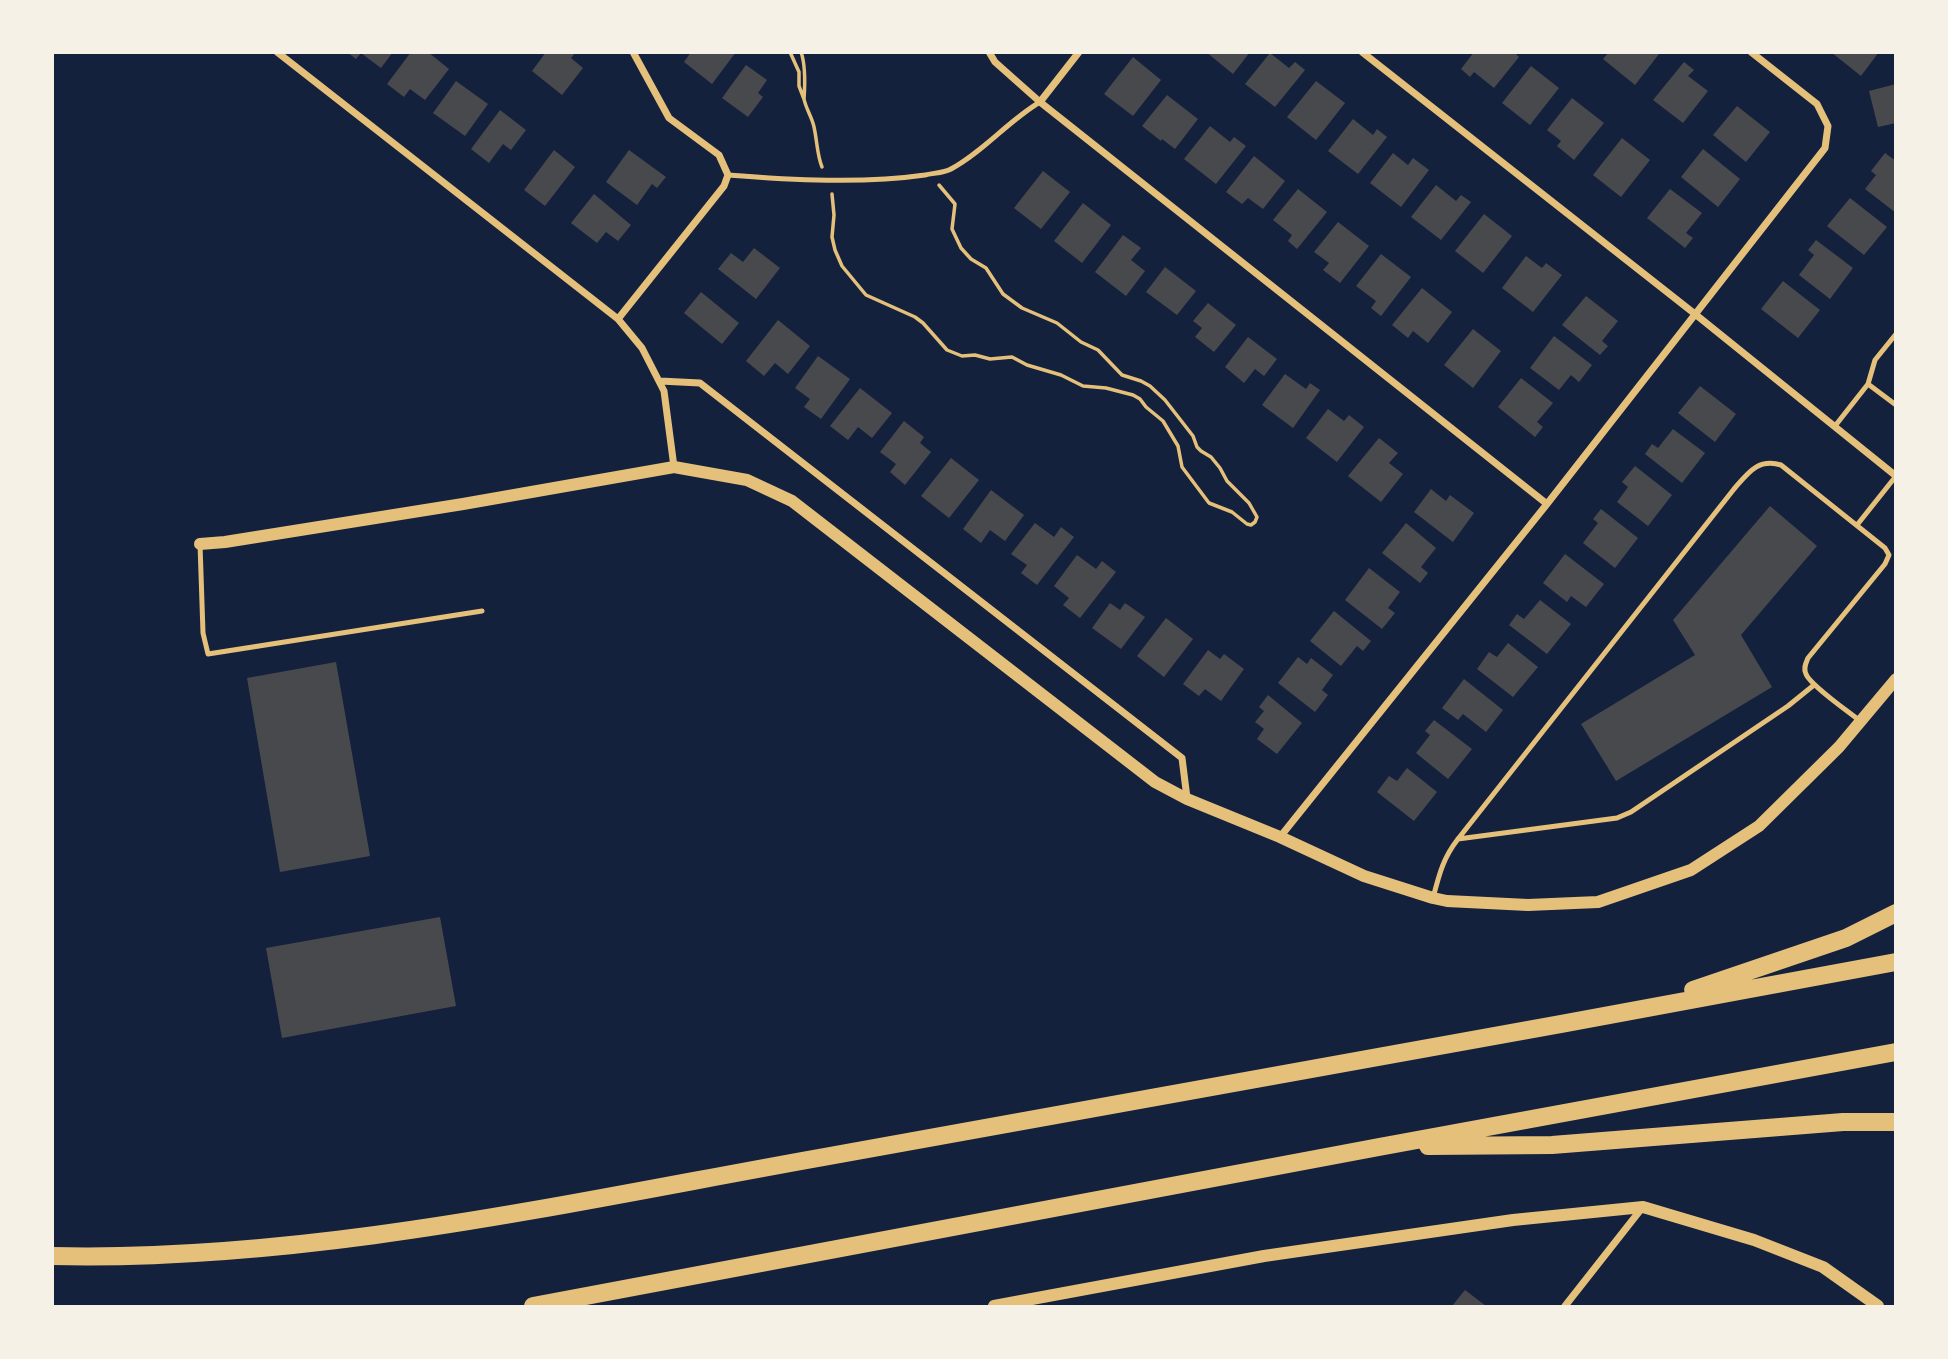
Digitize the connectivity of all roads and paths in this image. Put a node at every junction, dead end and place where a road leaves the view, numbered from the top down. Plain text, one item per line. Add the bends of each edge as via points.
1 (277, 52) edge
2 (633, 52) edge
3 (790, 52) edge
4 (801, 52) edge
5 (989, 52) edge
6 (1079, 52) edge
7 (1362, 52) edge
8 (1751, 52) edge
9 (804, 99) junction
10 (1040, 102) junction
11 (929, 174) junction
12 (728, 175) junction
13 (828, 179) junction
14 (1695, 314) junction
15 (618, 318) junction
16 (1895, 334) edge
17 (660, 381) junction
18 (1868, 384) junction
19 (1895, 405) edge
20 (1835, 426) junction
21 (674, 467) junction
22 (1895, 476) edge
23 (1547, 504) junction
24 (1857, 525) junction
25 (200, 544) joint
26 (482, 611) dead end
27 (1895, 679) edge
28 (1814, 685) junction
29 (1860, 721) junction
30 (1187, 799) junction
31 (1280, 837) junction
32 (1458, 839) junction
33 (1433, 898) junction
34 (1895, 913) edge
35 (1895, 962) edge
36 (1566, 1024) junction
37 (1895, 1052) edge
38 (1895, 1122) edge
39 (1379, 1147) junction
40 (1643, 1207) junction
41 (52, 1256) edge
42 (1876, 1306) edge
43 (533, 1307) edge
44 (994, 1307) edge
45 (1565, 1307) edge

1 - 15 street
2 - 12 street via 669,118 719,155
3 - 9 path
4 - 9 path
5 - 10 street
6 - 10 street
7 - 14 street
8 - 14 street via 1817,104 1828,126 1825,148
9 - 13 path
10 - 11 lane via 949,171
10 - 23 street
11 - 13 lane
11 - 13 path via 955,204 952,229 961,248 986,268 1003,294 1057,323 1098,350 1122,375 1141,381 1165,400 1201,451 1249,503 1255,522 1247,524 1209,503 1182,467 1178,446 1163,421 1140,399 1083,386 1012,357 990,359 947,351 915,317 866,295 835,250
12 - 13 lane
12 - 15 street
14 - 20 street
14 - 23 street
15 - 17 street
16 - 18 lane via 1875,360
17 - 21 street
17 - 30 street via 700,383 1182,758
18 - 19 lane
18 - 20 lane
20 - 22 street
21 - 25 street
21 - 30 street via 747,480 792,501 1155,782
22 - 24 lane
23 - 31 street
24 - 28 lane via 1889,555 1808,657 1804,667
24 - 32 lane via 1781,465 1770,461 1749,472
25 - 26 lane via 208,654
27 - 29 street
28 - 29 lane
28 - 32 lane via 1631,812 1617,818
29 - 33 street via 1759,826 1691,870 1598,902 1528,905
30 - 31 street
31 - 33 street via 1364,876
32 - 33 lane via 1441,867
34 - 36 highway via 1846,938 1710,985
35 - 36 highway
36 - 41 highway via 473,1219 301,1245 114,1258
37 - 39 highway
38 - 39 highway via 1552,1145
39 - 43 highway
40 - 42 street via 1755,1240 1823,1267
40 - 44 street via 1513,1220 1264,1256
40 - 45 street

